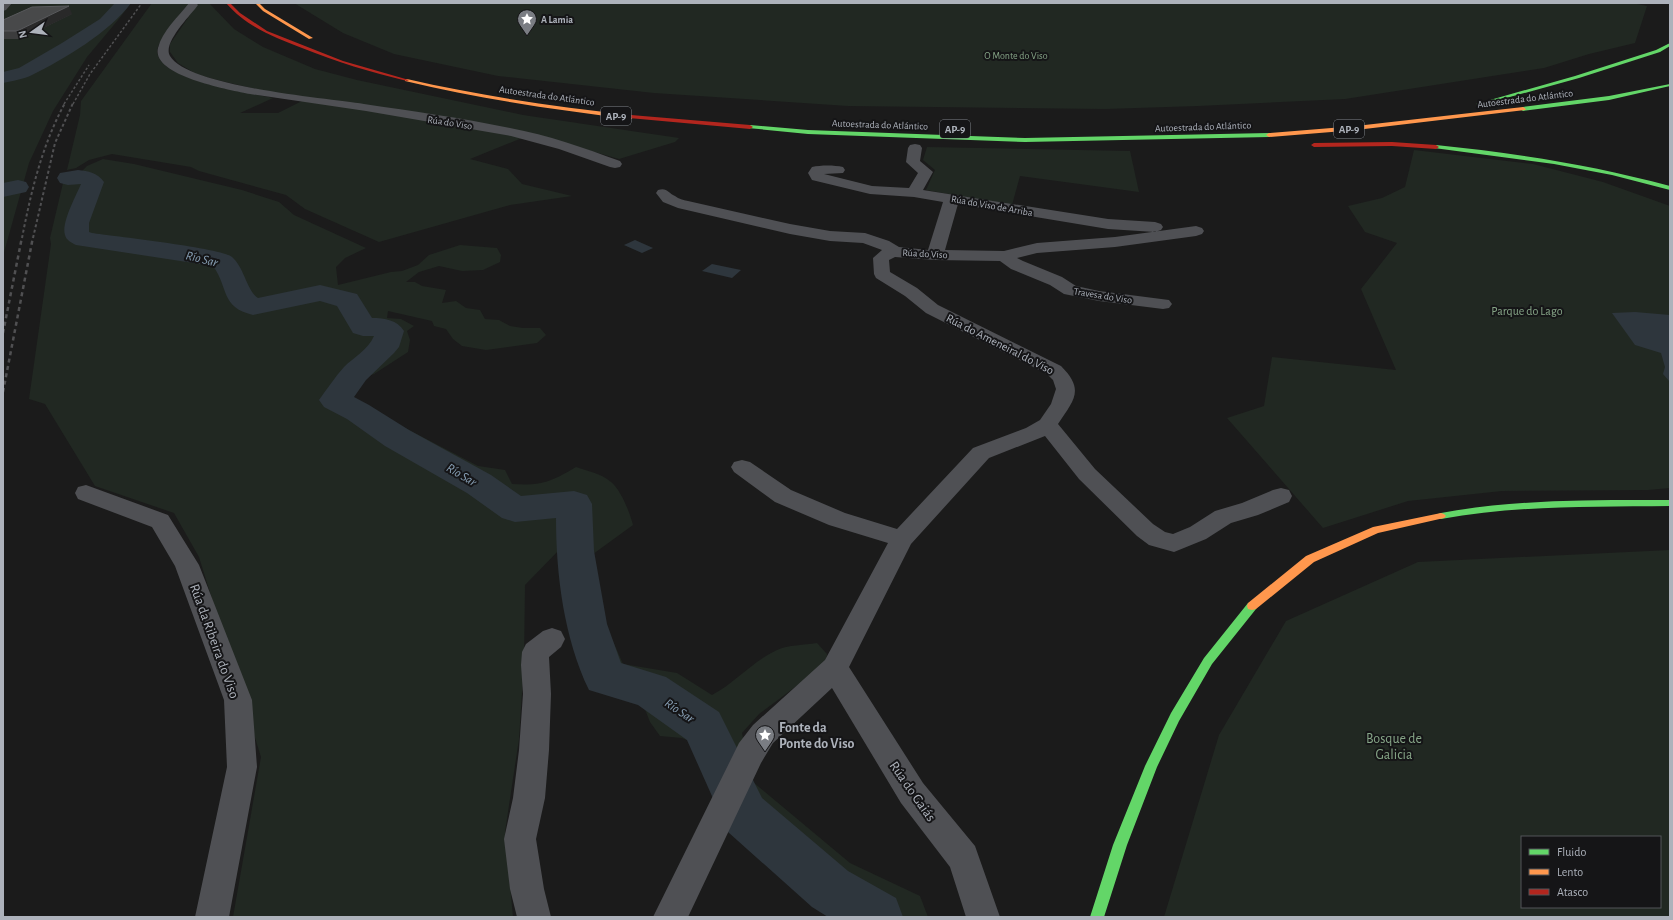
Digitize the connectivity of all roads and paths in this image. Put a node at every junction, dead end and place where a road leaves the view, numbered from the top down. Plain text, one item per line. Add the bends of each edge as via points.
1 (7, 3) edge
2 (228, 3) edge
3 (257, 3) edge
4 (193, 5) dead end
5 (3, 8) edge
6 (319, 43) dead end
7 (1670, 44) edge
8 (385, 64) dead end
9 (1670, 85) edge
10 (1555, 93) dead end
11 (1466, 107) junction
12 (1373, 117) dead end
13 (1201, 127) dead end
14 (978, 129) dead end
15 (1054, 130) dead end
16 (1025, 140) junction
17 (1181, 146) dead end
18 (1305, 146) dead end
19 (915, 148) dead end
20 (1519, 157) junction
21 (615, 164) dead end
22 (838, 170) dead end
23 (1670, 188) edge
24 (663, 192) dead end
25 (914, 193) junction
26 (1655, 194) dead end
27 (952, 198) junction
28 (1196, 231) joint
29 (895, 252) junction
30 (935, 255) junction
31 (1004, 256) junction
32 (1163, 304) dead end
33 (1047, 424) junction
34 (742, 467) dead end
35 (86, 493) dead end
36 (1282, 496) dead end
37 (1670, 503) edge
38 (902, 539) junction
39 (552, 639) dead end
40 (835, 668) junction
41 (212, 917) edge
42 (534, 917) edge
43 (670, 917) edge
44 (982, 917) edge
45 (1097, 917) edge

1 - 5 street
2 - 16 main road, Autoestrada do Atlántico / AP-9 via 265,32 341,62 464,94 574,111 710,124 808,132
3 - 6 main road
4 - 21 street, Rúa do Viso via 163,45 163,56 172,67 198,78 281,97 356,106 508,131
7 - 11 main road via 1658,51 1577,77
8 - 14 main road, Autoestrada do Atlántico / AP-9 via 523,95 644,110 811,124
9 - 16 main road, Autoestrada do Atlántico / AP-9 via 1609,98 1356,128 1252,136
10 - 11 main road, Autoestrada do Atlántico / AP-9
11 - 12 main road, Autoestrada do Atlántico / AP-9
13 - 15 main road, Autoestrada do Atlántico
16 - 17 main road
18 - 20 main road via 1437,146
19 - 25 street via 912,162 926,172
20 - 23 main road via 1587,168
20 - 26 main road
22 - 25 street, Rúa do Viso de Arriba via 817,170 815,173 817,177 870,190
24 - 29 street, Rúa do Viso via 668,200 683,205 790,229 830,236 865,238 883,244
25 - 27 street, Rúa do Viso de Arriba
27 - 28 street, Rúa do Viso de Arriba via 1108,224
27 - 30 street
28 - 31 street, Rúa do Viso via 1115,242 1037,248
29 - 30 street, Rúa do Viso
29 - 33 street, Rúa do Ameneiral do Viso via 881,258 882,274 932,309 1054,370 1062,378 1066,389 1061,404
30 - 31 street, Rúa do Viso
31 - 32 street, Travesa do Viso via 1017,265 1056,281 1070,290
33 - 36 street via 1087,474 1145,530 1158,539 1174,543 1198,533 1223,517
33 - 38 street, Rúa do Ameneiral do Viso via 981,454
34 - 38 street via 783,496 837,519
35 - 41 street, Rúa da Ribeira do Viso via 160,521 187,565 238,700 242,767
37 - 45 main road via 1533,505 1472,509 1376,530 1310,560 1255,603 1208,661 1175,717 1151,766 1120,845
38 - 40 street, Rúa do Ameneiral do Viso
39 - 42 street via 536,652 534,750 529,798 520,839
40 - 43 street, Rúa do Ameneiral do Viso via 760,738 750,752
40 - 44 street, Rúa do Gaiás via 912,793 963,858

